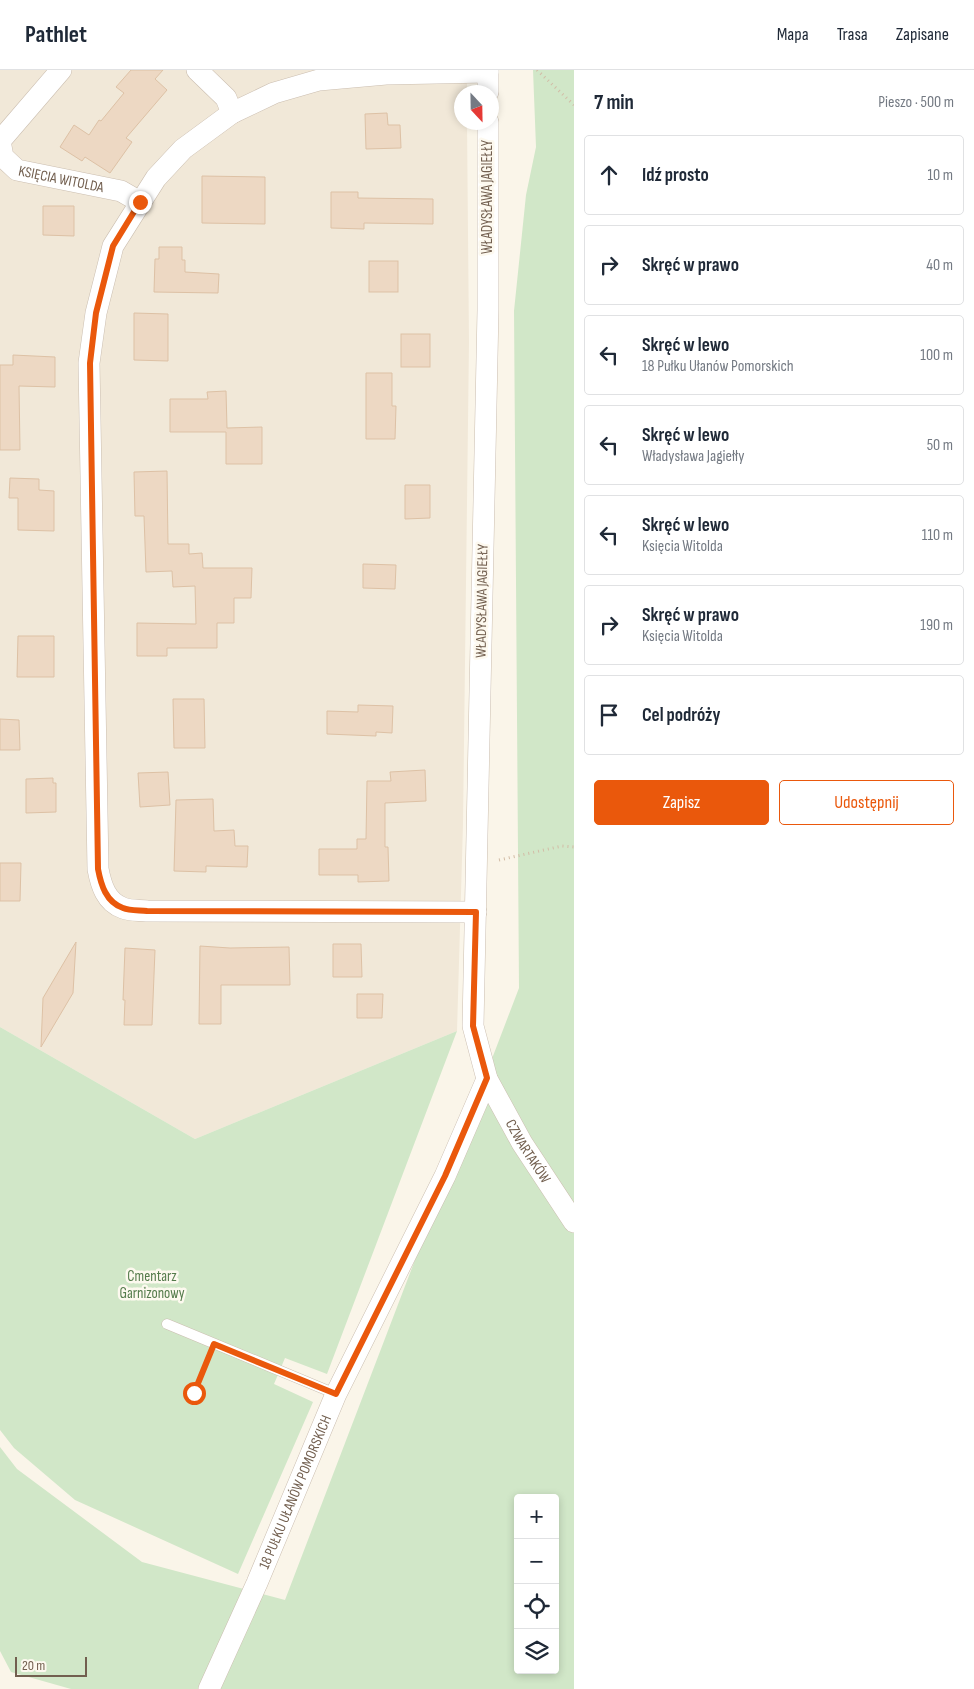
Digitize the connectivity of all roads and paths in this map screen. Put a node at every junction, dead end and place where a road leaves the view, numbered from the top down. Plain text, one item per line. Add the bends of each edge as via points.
1 (61, 70) edge
2 (197, 70) edge
3 (537, 70) edge
4 (488, 78) edge
5 (574, 104) edge
6 (232, 113) junction
7 (488, 130) edge
8 (140, 202) junction
9 (574, 847) edge
10 (490, 862) dead end
11 (476, 912) junction
12 (487, 1078) junction
13 (574, 1222) edge
14 (167, 1324) dead end
15 (214, 1344) junction
16 (194, 1393) dead end
17 (336, 1394) junction
18 (209, 1689) edge

1 - 8 street, KSIĘCIA WITOLDA via 0,141 3,157 17,170 121,190
2 - 6 street via 226,98
3 - 5 path
4 - 6 street via 386,74 319,80 274,93
6 - 8 street via 183,148
7 - 11 street, WŁADYSŁAWA JAGIEŁŁY via 488,310
8 - 11 street via 113,246 96,313 90,363 98,869 101,885 109,899 123,908 147,911
9 - 10 path via 562,846
11 - 12 street, WŁADYSŁAWA JAGIEŁŁY via 473,1026
12 - 13 street, CZWARTAKÓW via 522,1143
12 - 17 street, 18 PUŁKU UŁANÓW POMORSKICH via 445,1176
14 - 15 lane
15 - 16 path
15 - 17 lane
17 - 18 street, 18 PUŁKU UŁANÓW POMORSKICH

